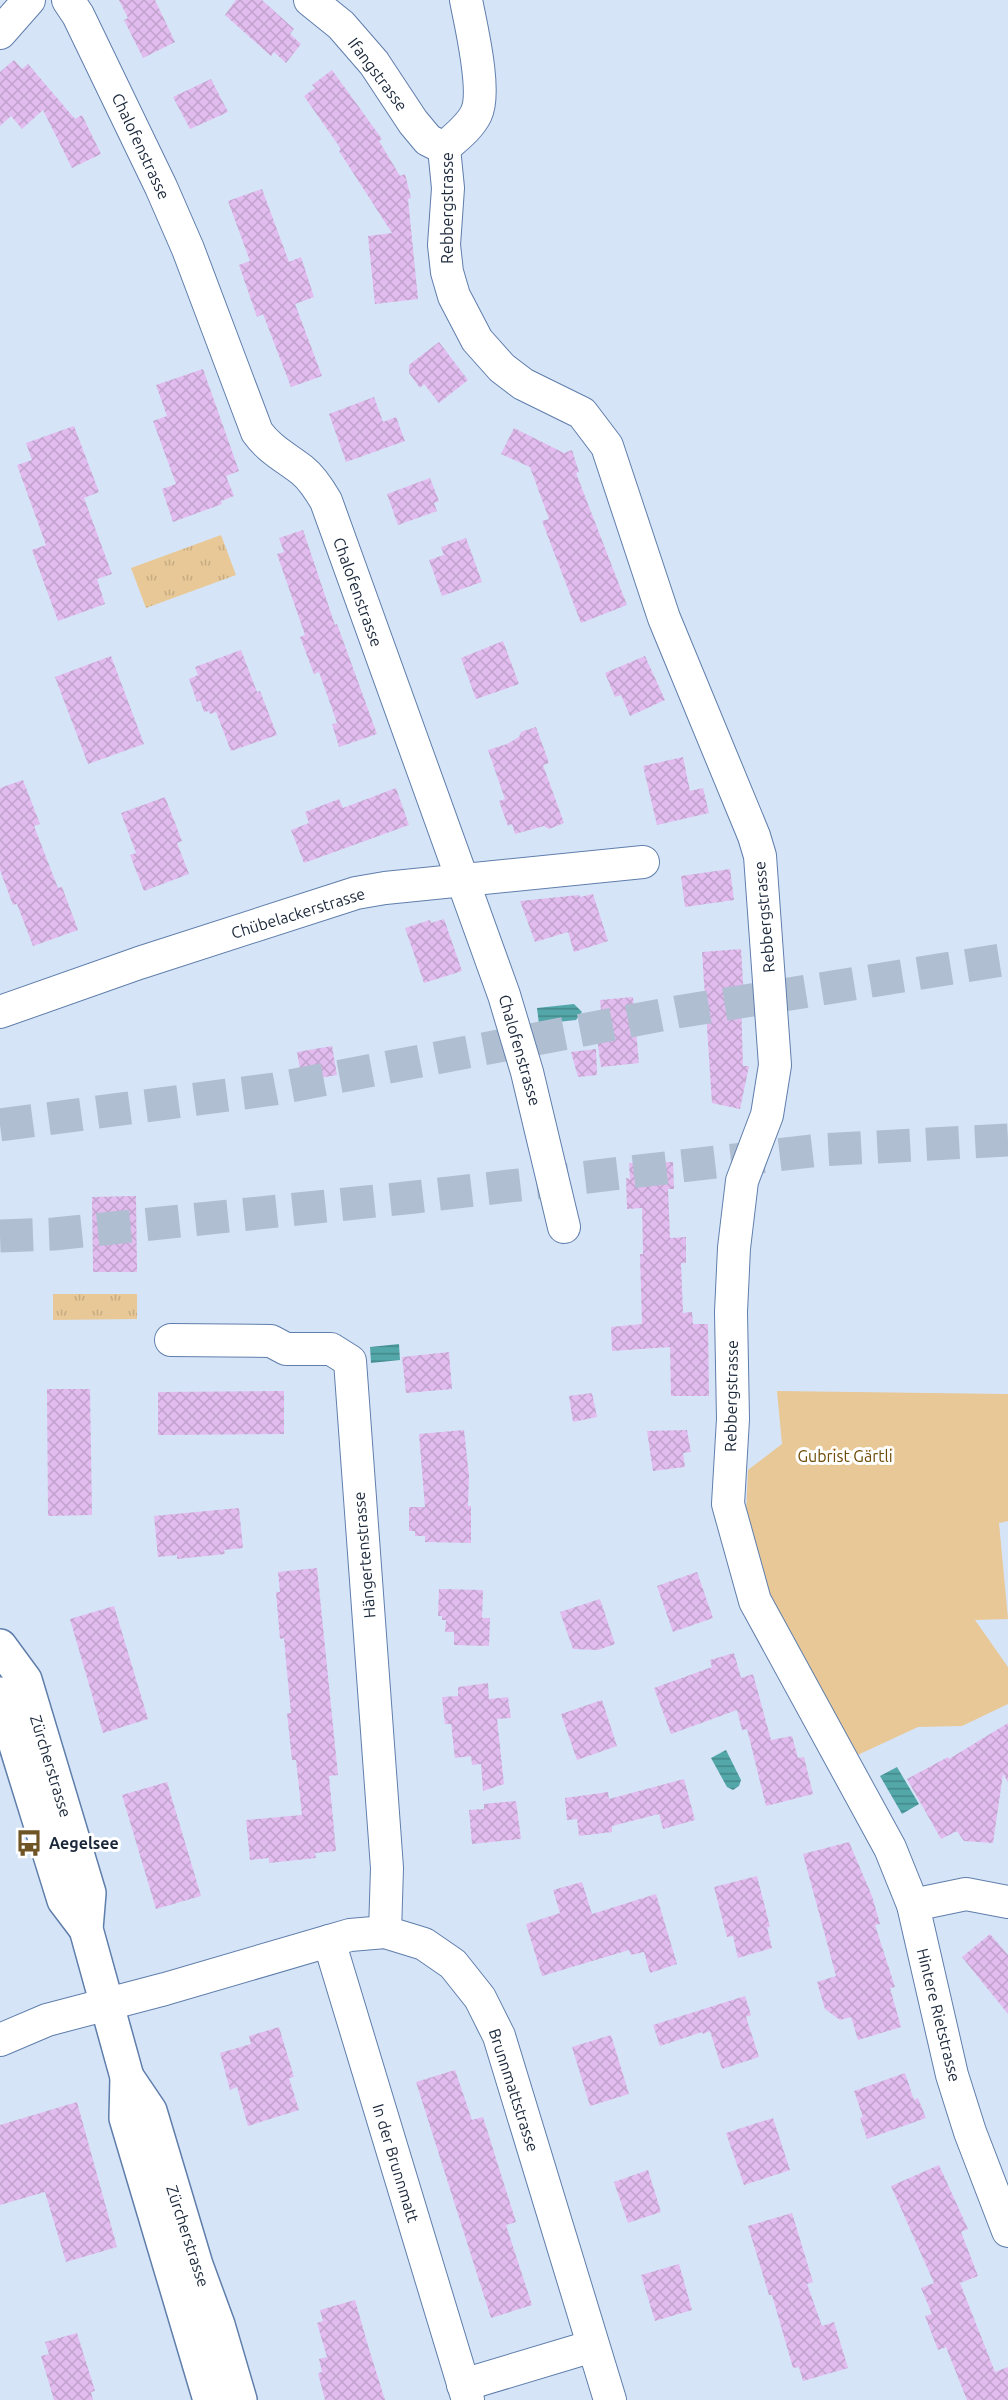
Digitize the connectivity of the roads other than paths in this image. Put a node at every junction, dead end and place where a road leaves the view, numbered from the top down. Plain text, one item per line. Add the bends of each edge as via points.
1 (29, 0) edge
2 (68, 0) edge
3 (310, 0) edge
4 (466, 0) edge
5 (0, 33) edge
6 (444, 148) junction
7 (643, 862) dead end
8 (461, 880) junction
9 (0, 1012) edge
10 (564, 1227) dead end
11 (171, 1340) dead end
12 (0, 1646) edge
13 (0, 1694) edge
14 (864, 1803) joint
15 (1008, 1902) edge
16 (913, 1905) junction
17 (86, 1929) junction
18 (384, 1932) junction
19 (329, 1941) junction
20 (108, 2003) junction
21 (0, 2040) edge
22 (127, 2077) junction
23 (1008, 2231) edge
24 (593, 2346) junction
25 (465, 2392) edge
26 (210, 2400) edge
27 (240, 2400) edge
28 (610, 2400) edge

1 - 5 street
2 - 8 street, Chalofenstrasse via 161,186 258,432 266,444 303,471 326,501
3 - 6 street, Ifangstrasse via 341,25 374,63 428,140
4 - 6 street, Rebbergstrasse via 480,104 471,123
6 - 14 street, Rebbergstrasse via 448,188 444,245 454,296 477,340 502,368 523,384 582,412 607,447 664,618 760,856 775,1065 767,1115 742,1181 734,1248 733,1419 728,1503 755,1601
7 - 8 street, Chübelackerstrasse
8 - 9 street, Chübelackerstrasse via 356,893
8 - 10 street, Chalofenstrasse via 524,1061
11 - 18 street, Hängertenstrasse via 271,1341 286,1349 331,1349 350,1361 387,1868
12 - 17 main road, Zürcherstrasse via 25,1680 89,1893
13 - 17 main road, Zürcherstrasse via 64,1900
14 - 16 street, Hintere Rietstrasse via 890,1848
15 - 16 street via 966,1894
16 - 23 street, Hintere Rietstrasse via 952,2075
17 - 20 main road, Zürcherstrasse
18 - 19 street, Brunnmattstrasse
18 - 24 street, Brunnmattstrasse via 424,1944 453,1964 480,1998 499,2036
19 - 20 street, Brunnmattstrasse
19 - 25 street, In der Brunnmatt
20 - 21 street, Brunnmattstrasse via 47,2020
20 - 22 main road, Zürcherstrasse
22 - 26 main road, Zürcherstrasse via 126,2118
22 - 27 main road, Zürcherstrasse via 150,2111
24 - 25 street, In der Brunnmatt
24 - 28 street, Brunnmattstrasse

